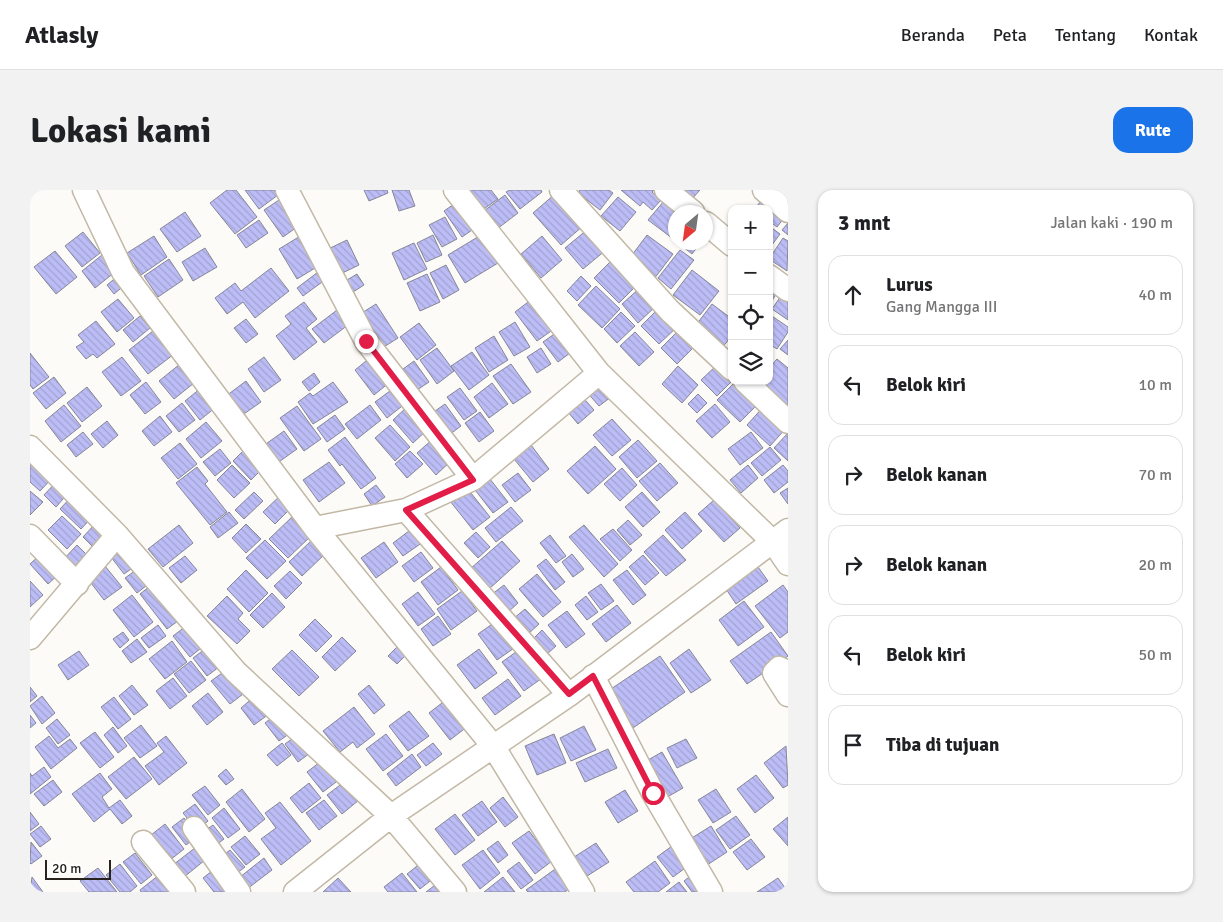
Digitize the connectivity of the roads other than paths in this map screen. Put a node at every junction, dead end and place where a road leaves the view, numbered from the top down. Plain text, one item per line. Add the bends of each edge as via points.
1 (84, 190) edge
2 (287, 190) edge
3 (455, 190) edge
4 (561, 190) edge
5 (666, 190) edge
6 (764, 190) edge
7 (684, 205) edge
8 (788, 211) edge
9 (713, 229) edge
10 (728, 242) edge
11 (773, 279) edge
12 (788, 290) edge
13 (728, 365) edge
14 (599, 373) junction
15 (749, 385) edge
16 (788, 422) edge
17 (30, 447) edge
18 (473, 480) junction
19 (406, 510) junction
20 (315, 528) junction
21 (117, 535) junction
22 (30, 536) edge
23 (780, 536) edge
24 (788, 564) edge
25 (77, 584) junction
26 (33, 630) edge
27 (788, 672) edge
28 (593, 676) junction
29 (569, 694) junction
30 (788, 695) edge
31 (494, 746) junction
32 (390, 816) junction
33 (194, 828) dead end
34 (143, 842) dead end
35 (184, 892) edge
36 (238, 892) edge
37 (295, 892) edge
38 (455, 892) edge
39 (583, 892) edge
40 (711, 892) edge

1 - 20 street via 123,272
2 - 18 street via 366,341
3 - 14 street
4 - 13 street via 670,312
5 - 7 street
6 - 8 street
9 - 10 street
11 - 12 street
14 - 18 street
14 - 23 street
15 - 16 street
17 - 21 street
18 - 19 street
19 - 20 street
19 - 29 street
20 - 31 street
21 - 25 street
21 - 32 street via 236,672
22 - 25 street
23 - 24 street
23 - 28 street
25 - 26 street
27 - 30 street via 779,668 774,673
28 - 29 street
28 - 40 street via 653,793
29 - 31 street
31 - 32 street
31 - 39 street
32 - 37 street
32 - 38 street
33 - 36 street
34 - 35 street

